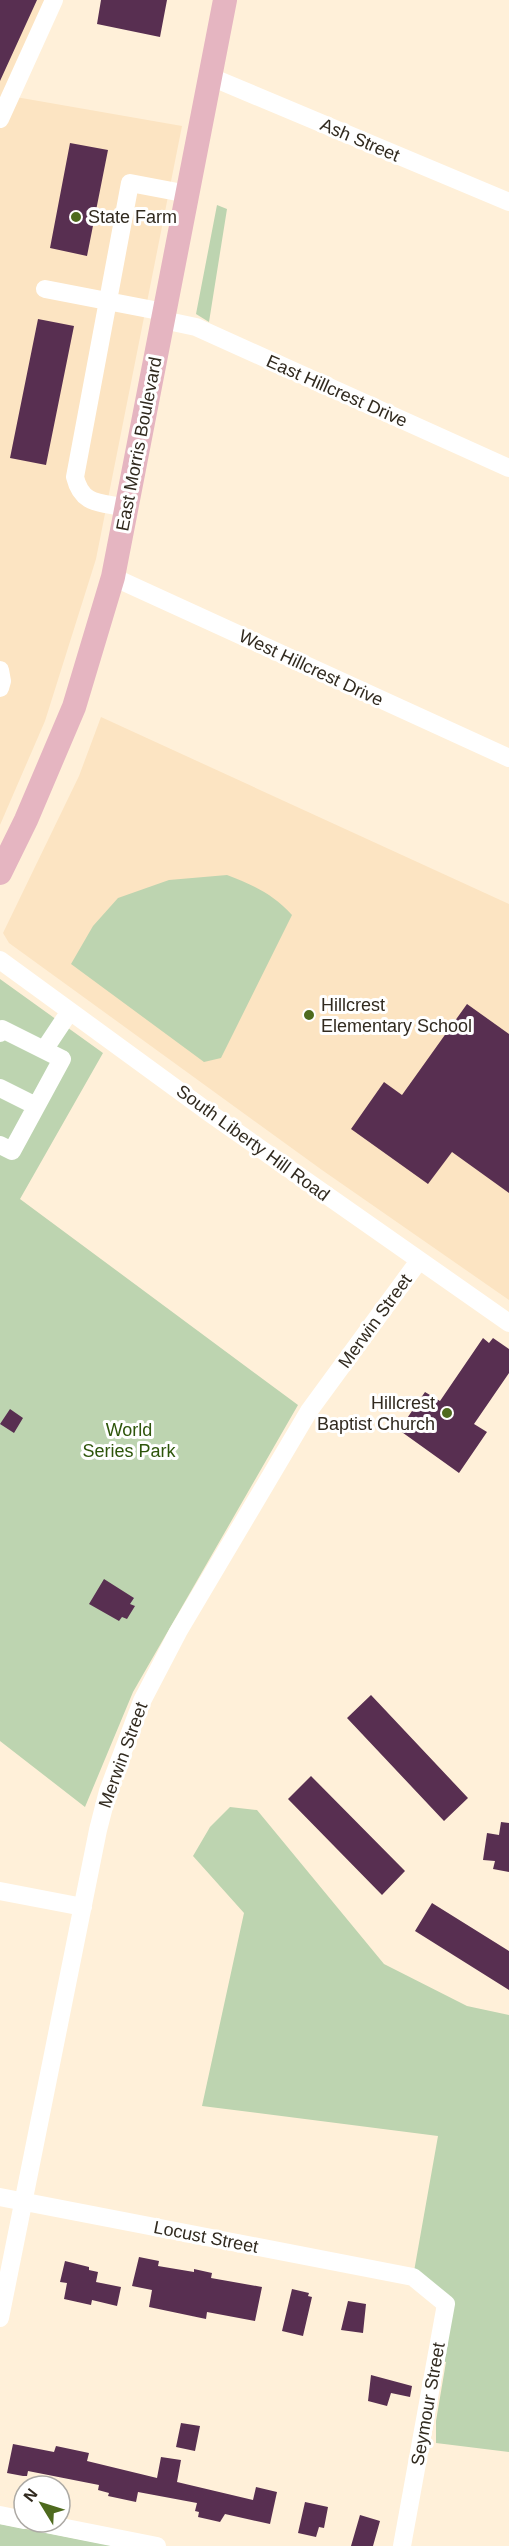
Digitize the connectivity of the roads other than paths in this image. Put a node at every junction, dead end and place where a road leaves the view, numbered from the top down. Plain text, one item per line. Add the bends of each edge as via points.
1 (54, 0) edge
2 (225, 0) edge
3 (211, 77) junction
4 (0, 119) edge
5 (188, 194) junction
6 (509, 202) edge
7 (45, 289) dead end
8 (109, 302) junction
9 (163, 316) junction
10 (509, 468) edge
11 (126, 508) junction
12 (113, 577) junction
13 (0, 670) edge
14 (0, 688) edge
15 (509, 758) edge
16 (0, 873) edge
17 (0, 960) edge
18 (70, 1011) junction
19 (0, 1033) edge
20 (44, 1050) junction
21 (0, 1088) edge
22 (36, 1106) junction
23 (0, 1145) edge
24 (418, 1262) junction
25 (509, 1323) edge
26 (0, 1891) edge
27 (83, 1907) junction
28 (0, 2197) edge
29 (25, 2202) junction
30 (412, 2277) joint
31 (0, 2318) edge
32 (72, 2529) edge
33 (156, 2546) edge
34 (402, 2546) edge

1 - 4 street
2 - 3 main road, East Morris Boulevard
3 - 5 main road, East Morris Boulevard
3 - 6 street, Ash Street
5 - 8 street via 130,183
5 - 9 main road, East Morris Boulevard
7 - 8 street, East Hillcrest Drive
8 - 9 street, East Hillcrest Drive
8 - 11 street via 75,477 84,499
9 - 10 street, East Hillcrest Drive via 196,327
9 - 11 main road, East Morris Boulevard
11 - 12 main road, East Morris Boulevard
12 - 15 street, West Hillcrest Drive
12 - 16 main road, East Morris Boulevard via 74,706
13 - 14 street
17 - 18 street, South Liberty Hill Road
18 - 20 street
18 - 24 street, South Liberty Hill Road
19 - 20 street via 2,1029
20 - 22 street via 62,1059
21 - 22 street
22 - 23 street via 12,1151
24 - 25 street, South Liberty Hill Road
24 - 27 street, Merwin Street via 309,1411 147,1691 108,1791
26 - 27 street
27 - 29 street, Merwin Street
28 - 29 street, Locust Street
29 - 30 street, Locust Street
29 - 31 street, Merwin Street
30 - 34 street, Seymour Street via 446,2304
32 - 33 street

